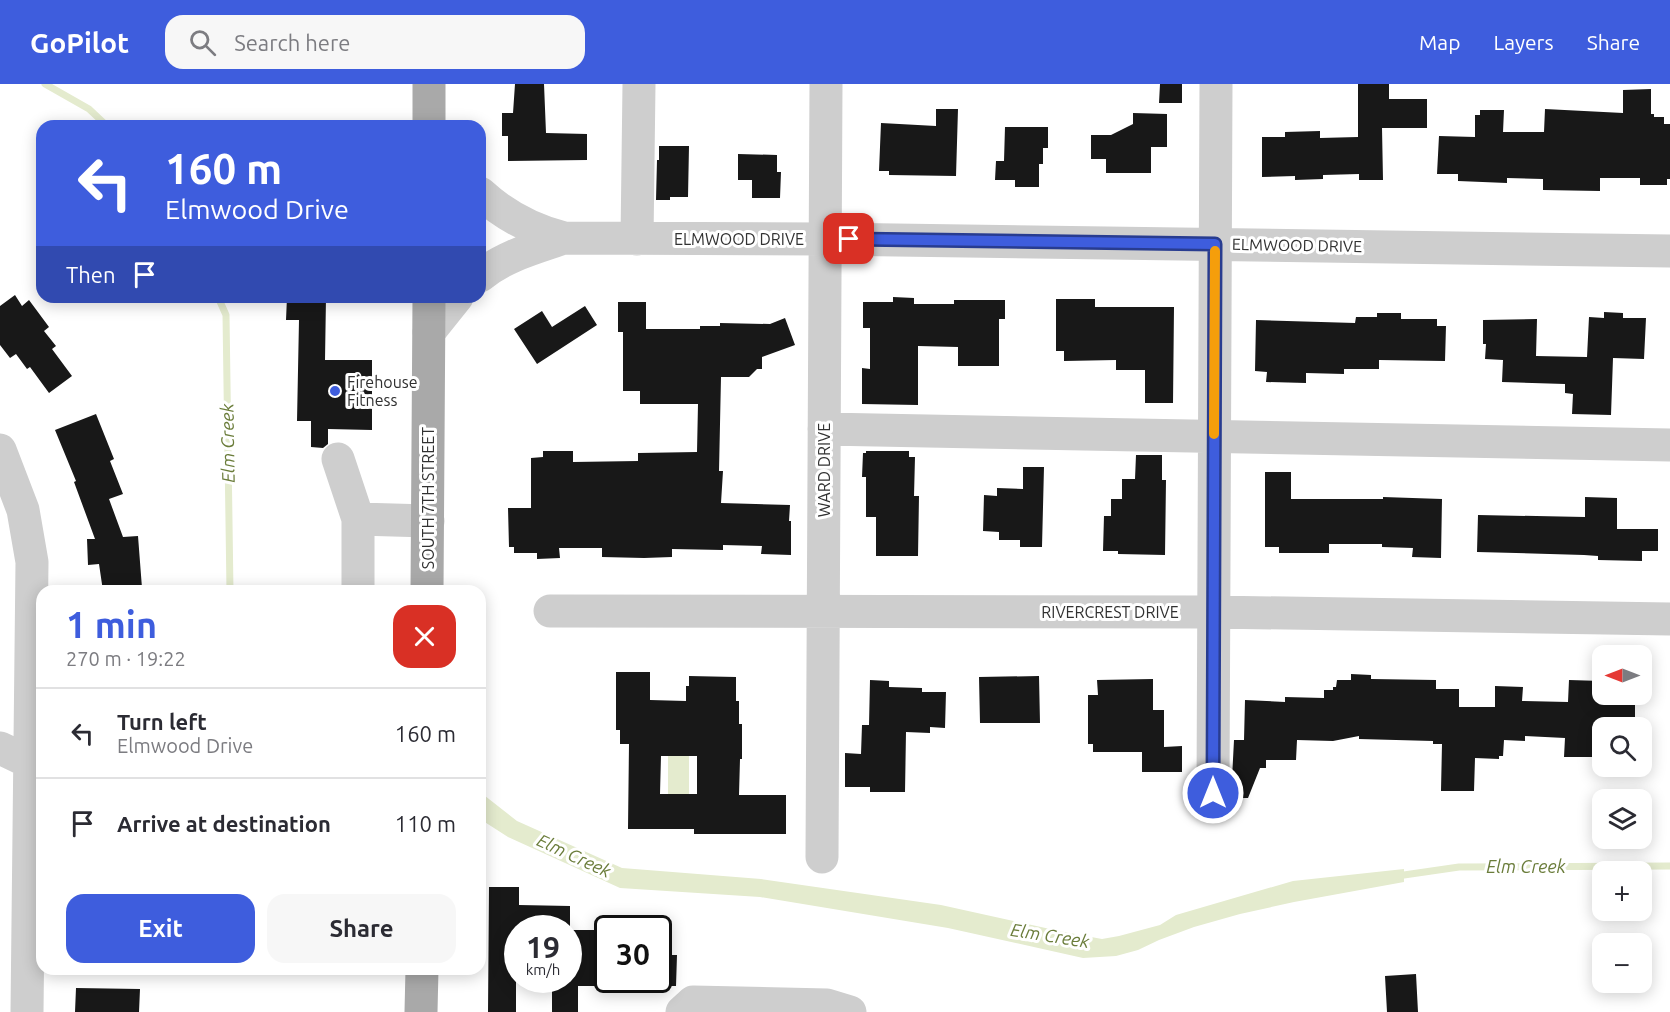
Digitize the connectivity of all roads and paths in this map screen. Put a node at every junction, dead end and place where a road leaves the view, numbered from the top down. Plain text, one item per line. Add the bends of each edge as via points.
1 (429, 84) edge
2 (639, 84) edge
3 (826, 84) edge
4 (1216, 84) edge
5 (429, 120) edge
6 (486, 197) edge
7 (564, 238) junction
8 (637, 239) junction
9 (826, 239) junction
10 (1215, 244) junction
11 (1670, 251) edge
12 (486, 271) edge
13 (429, 303) edge
14 (453, 303) edge
15 (429, 332) junction
16 (824, 429) junction
17 (1214, 437) junction
18 (1670, 445) edge
19 (0, 450) edge
20 (338, 459) dead end
21 (358, 519) junction
22 (428, 521) junction
23 (358, 585) edge
24 (427, 585) edge
25 (550, 611) dead end
26 (823, 612) junction
27 (1213, 612) junction
28 (1670, 619) edge
29 (0, 748) edge
30 (36, 765) edge
31 (1213, 793) dead end
32 (822, 856) dead end
33 (14, 864) edge
34 (422, 975) edge
35 (27, 1012) edge
36 (421, 1012) edge
37 (682, 1012) edge
38 (850, 1012) edge

1 - 5 main road
2 - 8 street
3 - 9 street, WARD DRIVE
4 - 10 street
6 - 7 street, ELMWOOD DRIVE via 519,221
7 - 8 street, ELMWOOD DRIVE
7 - 12 street, ELMWOOD DRIVE via 518,254
8 - 9 street, ELMWOOD DRIVE
9 - 10 street, ELMWOOD DRIVE
9 - 16 street, WARD DRIVE
10 - 11 street, ELMWOOD DRIVE
10 - 17 street
13 - 15 main road, SOUTH 7TH STREET
14 - 15 street
15 - 22 main road, SOUTH 7TH STREET
16 - 17 street
16 - 26 street, WARD DRIVE
17 - 18 street
17 - 27 street
19 - 30 street via 23,510 32,562
20 - 21 street
21 - 22 street
21 - 23 street
22 - 24 main road, SOUTH 7TH STREET
25 - 26 street, RIVERCREST DRIVE
26 - 27 street, RIVERCREST DRIVE
26 - 32 street, WARD DRIVE
27 - 28 street, RIVERCREST DRIVE
27 - 31 street
29 - 30 street
30 - 33 street
33 - 35 street
34 - 36 main road
37 - 38 street via 693,1002 827,1005

